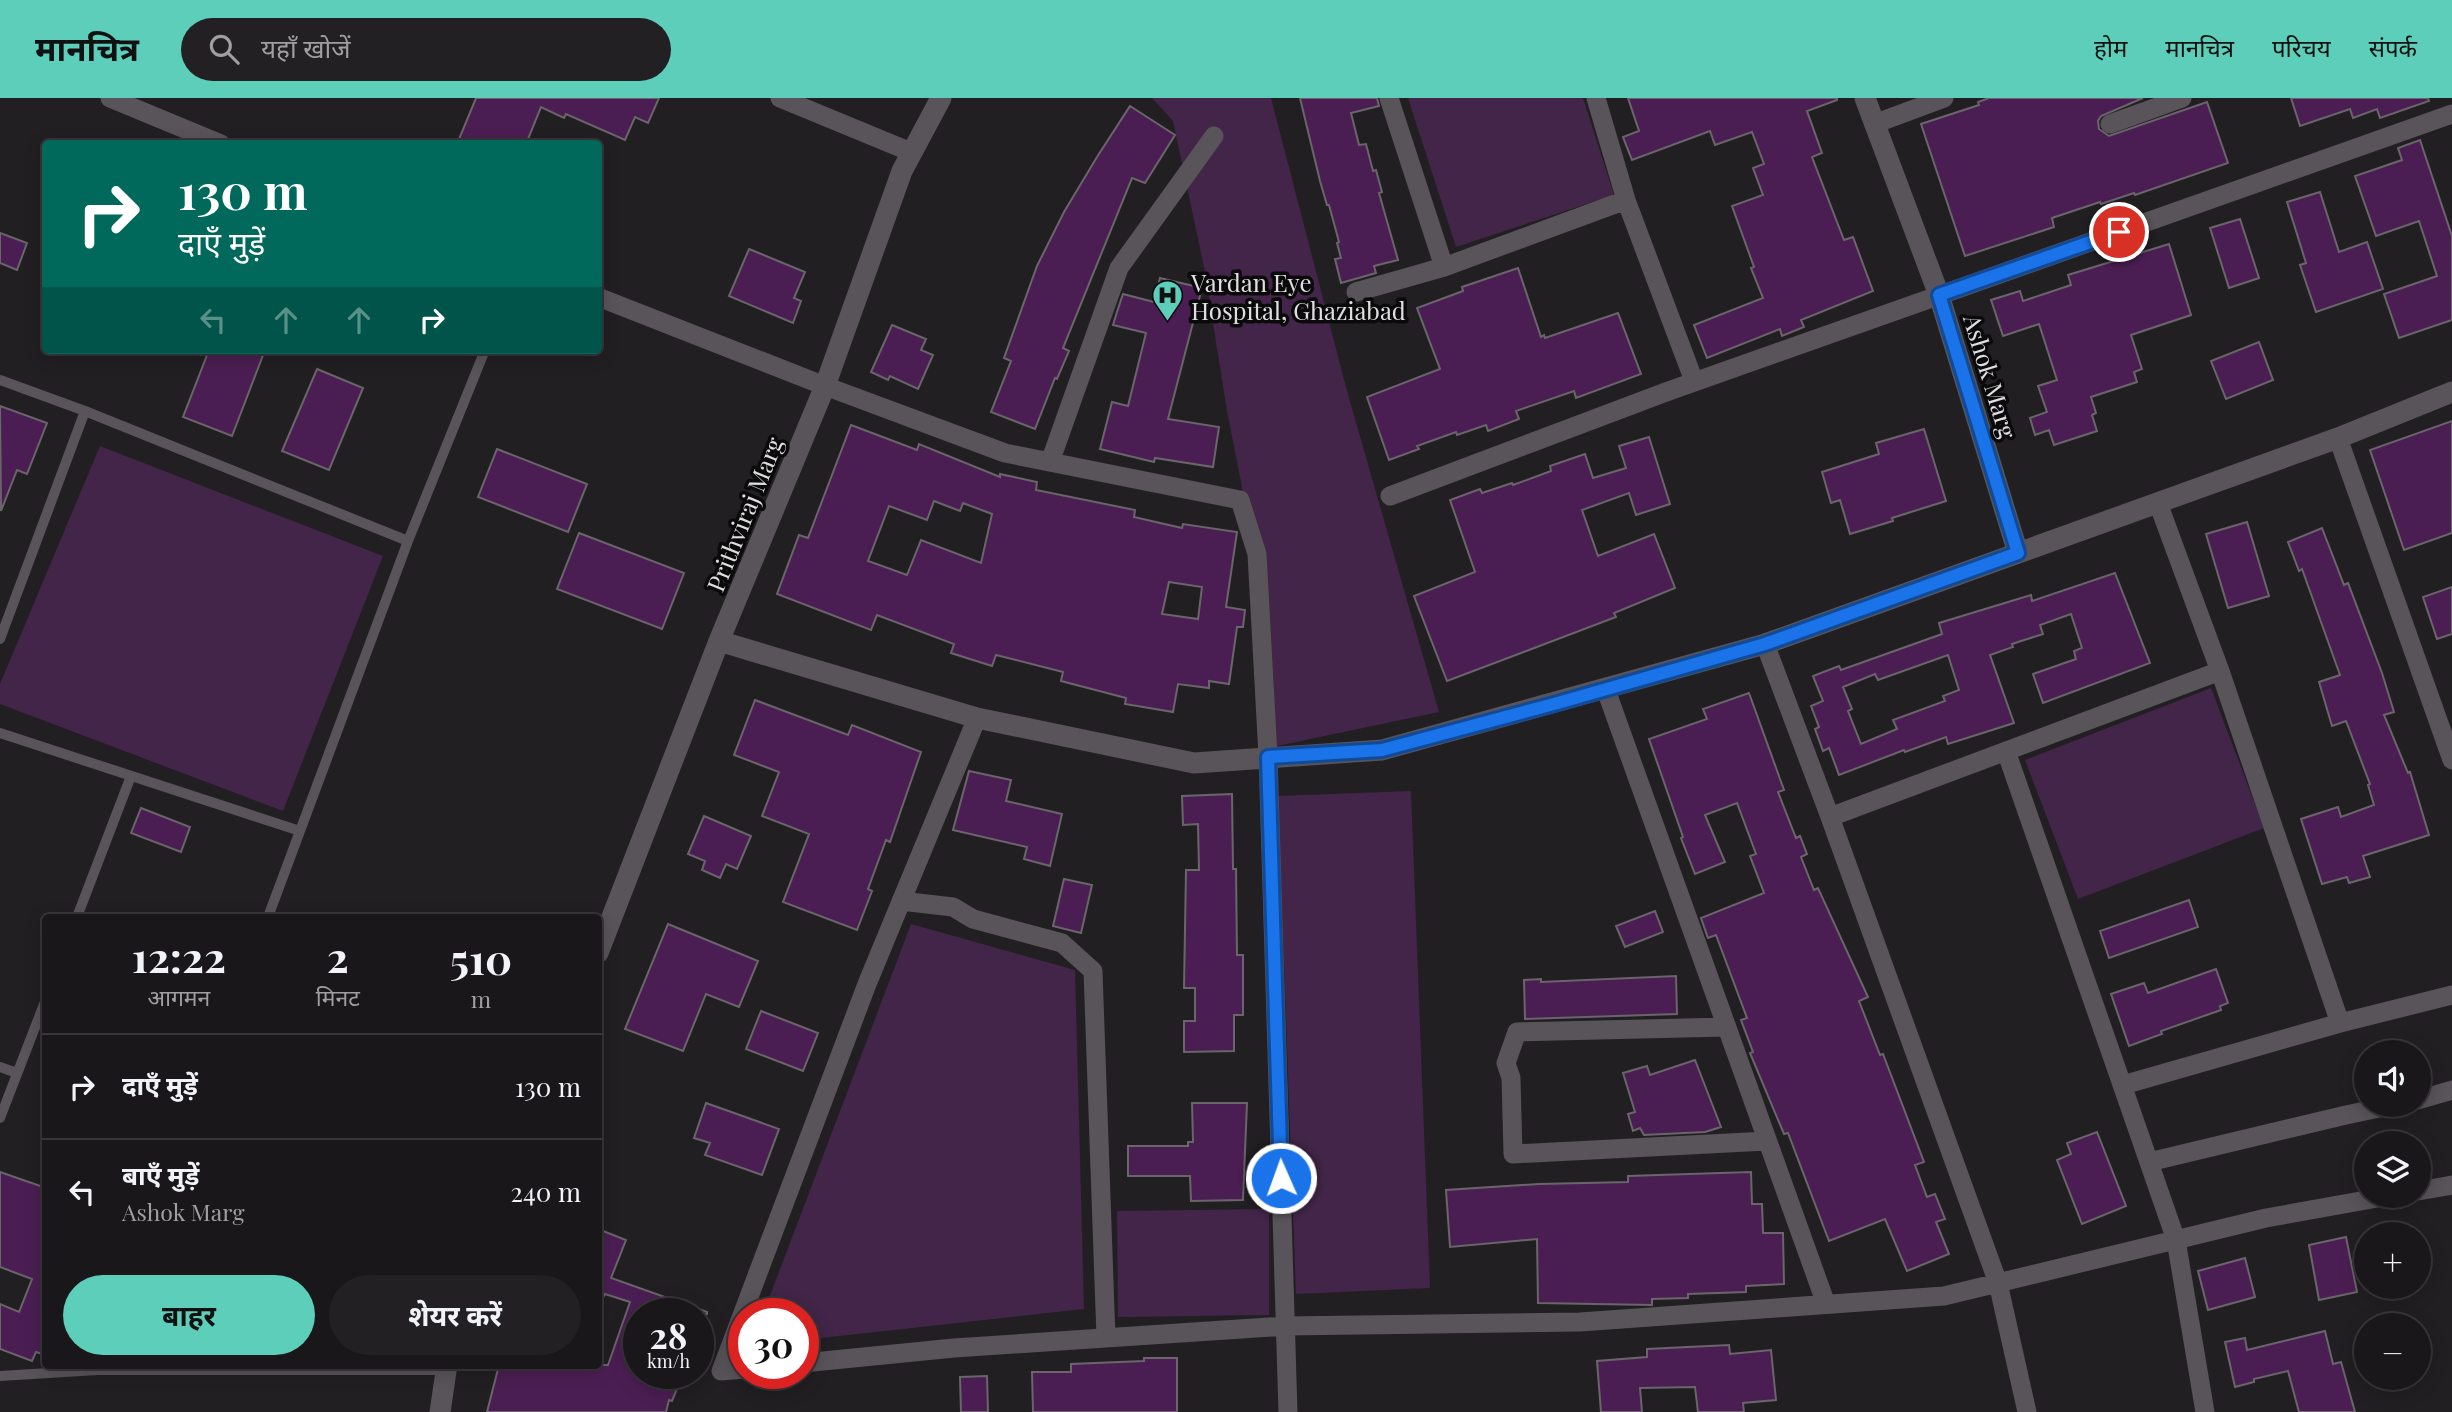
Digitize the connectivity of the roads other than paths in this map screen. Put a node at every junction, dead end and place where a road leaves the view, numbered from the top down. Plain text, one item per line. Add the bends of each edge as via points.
1 (110, 98) edge
2 (780, 98) edge
3 (941, 98) edge
4 (1390, 98) edge
5 (1596, 98) edge
6 (1865, 98) edge
7 (1944, 98) edge
8 (2182, 98) edge
9 (2452, 114) edge
10 (1874, 124) junction
11 (2110, 124) dead end
12 (1213, 136) dead end
13 (211, 140) edge
14 (912, 152) junction
15 (1626, 201) junction
16 (1444, 267) junction
17 (1356, 292) dead end
18 (1939, 295) junction
19 (602, 299) edge
20 (483, 354) edge
21 (0, 380) edge
22 (1694, 382) junction
23 (825, 386) junction
24 (2452, 392) edge
25 (85, 411) junction
26 (2338, 438) junction
27 (1049, 462) junction
28 (1390, 496) dead end
29 (2158, 503) junction
30 (408, 541) junction
31 (2018, 553) junction
32 (0, 639) edge
33 (719, 641) junction
34 (1765, 644) junction
35 (2220, 671) junction
36 (1606, 690) junction
37 (977, 718) junction
38 (0, 733) edge
39 (2006, 751) junction
40 (1268, 757) junction
41 (2452, 760) edge
42 (131, 776) junction
43 (1830, 817) junction
44 (300, 831) junction
45 (901, 901) junction
46 (78, 914) edge
47 (269, 914) edge
48 (602, 943) edge
49 (2452, 995) edge
50 (42, 1009) edge
51 (2340, 1023) junction
52 (1727, 1027) junction
53 (0, 1067) edge
54 (17, 1073) junction
55 (2123, 1085) junction
56 (2452, 1090) edge
57 (2431, 1096) edge
58 (2354, 1113) edge
59 (0, 1118) edge
60 (1767, 1141) junction
61 (2150, 1163) junction
62 (2452, 1185) edge
63 (2431, 1189) edge
64 (2354, 1202) edge
65 (2176, 1240) junction
66 (1998, 1283) junction
67 (749, 1298) edge
68 (1826, 1304) junction
69 (1285, 1326) junction
70 (1106, 1338) junction
71 (728, 1352) edge
72 (819, 1361) edge
73 (76, 1369) edge
74 (447, 1369) edge
75 (728, 1370) edge
76 (0, 1376) edge
77 (440, 1412) edge
78 (1288, 1412) edge
79 (2027, 1412) edge
80 (2205, 1412) edge

1 - 13 street
2 - 14 street
3 - 14 street, Prithviraj Marg
4 - 16 street
5 - 15 street
6 - 10 street, Ashok Marg
7 - 10 street
8 - 11 street
9 - 18 street
10 - 18 street, Ashok Marg
12 - 27 street via 1119,268
14 - 23 street, Prithviraj Marg
15 - 16 street
15 - 22 street
16 - 17 street
18 - 22 street
18 - 31 street, Ashok Marg
19 - 23 street
20 - 30 lane
21 - 25 lane
22 - 28 street
23 - 27 street via 1005,453
23 - 33 street, Prithviraj Marg
24 - 26 street
25 - 30 lane
25 - 32 lane
26 - 29 street
26 - 41 street
27 - 40 street via 1240,500 1257,554
29 - 31 street
29 - 35 street
30 - 44 lane
31 - 34 street
33 - 37 street
33 - 48 street, Prithviraj Marg
34 - 36 street
34 - 43 street
35 - 39 street
35 - 51 street
36 - 40 street via 1382,750
36 - 52 street
37 - 40 street via 1194,763
37 - 45 street
38 - 42 lane
39 - 43 street
39 - 55 street
40 - 69 street
42 - 44 lane
42 - 46 lane
43 - 66 street
44 - 47 lane
45 - 67 street
45 - 70 street via 953,907 973,919 1062,943 1093,971
49 - 51 street
50 - 54 lane
51 - 55 street
52 - 60 street
52 - 60 street via 1517,1032 1506,1063 1511,1078 1513,1154
53 - 54 lane
54 - 59 lane
55 - 61 street
56 - 57 street
58 - 61 street
60 - 68 street
61 - 65 street
62 - 63 street
64 - 65 street
65 - 66 street
65 - 80 street
66 - 68 street via 1944,1296
66 - 79 street
68 - 69 street via 1580,1322
69 - 70 street
69 - 78 street
70 - 72 street
71 - 75 street via 721,1371
73 - 76 lane
74 - 77 street

